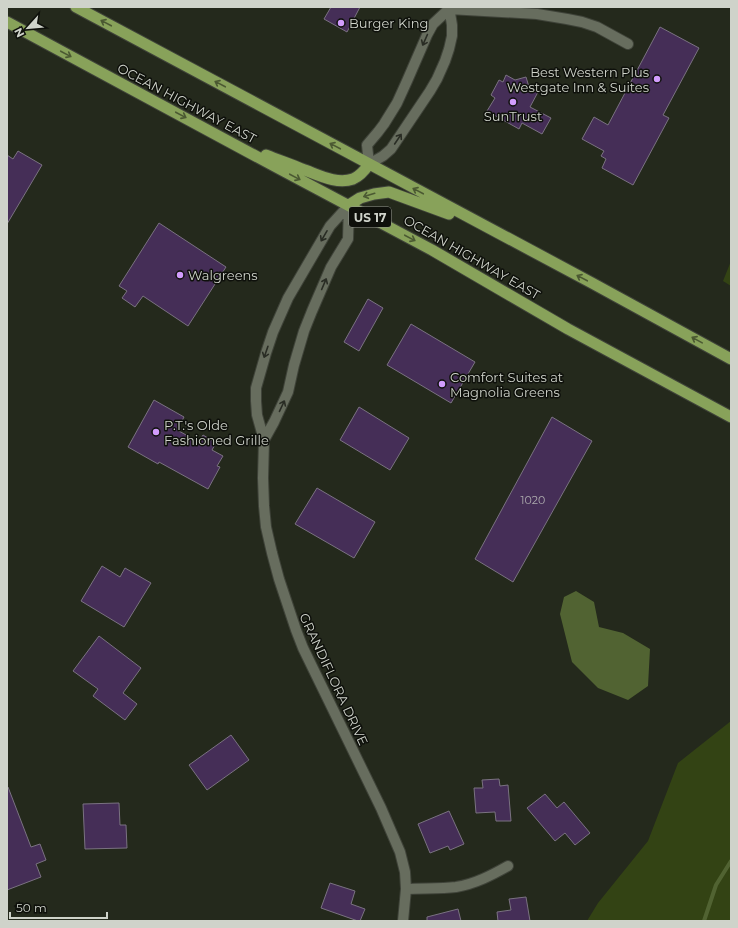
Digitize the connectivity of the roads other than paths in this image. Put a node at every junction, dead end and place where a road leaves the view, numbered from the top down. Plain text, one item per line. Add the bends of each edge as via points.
1 (76, 7) edge
2 (449, 8) edge
3 (7, 22) edge
4 (628, 44) dead end
5 (224, 139) junction
6 (369, 164) junction
7 (349, 206) junction
8 (486, 226) junction
9 (731, 359) edge
10 (731, 417) edge
11 (264, 440) junction
12 (508, 866) dead end
13 (406, 889) junction
14 (403, 921) edge

6 -> 1 highway
2 - 4 street via 567,18 597,28
2 -> 6 street via 433,24 394,107 367,145
6 -> 2 street via 391,149 437,79 452,36
3 -> 5 highway, OCEAN HIGHWAY EAST / US 17
5 - 6 highway via 333,179 354,179
5 -> 7 highway, OCEAN HIGHWAY EAST / US 17
8 -> 6 highway
8 -> 7 highway via 389,192 360,198
7 -> 10 highway, OCEAN HIGHWAY EAST / US 17
11 -> 7 street, GRANDIFLORA DRIVE via 288,392 304,331 315,304 331,267 348,239
7 -> 11 street, GRANDIFLORA DRIVE via 330,226 288,298 273,332 256,388 257,415
9 -> 8 highway
11 - 13 street, GRANDIFLORA DRIVE via 264,506 279,579 304,648 392,832 405,872
12 - 13 street via 480,880 456,887
13 - 14 street, GRANDIFLORA DRIVE

